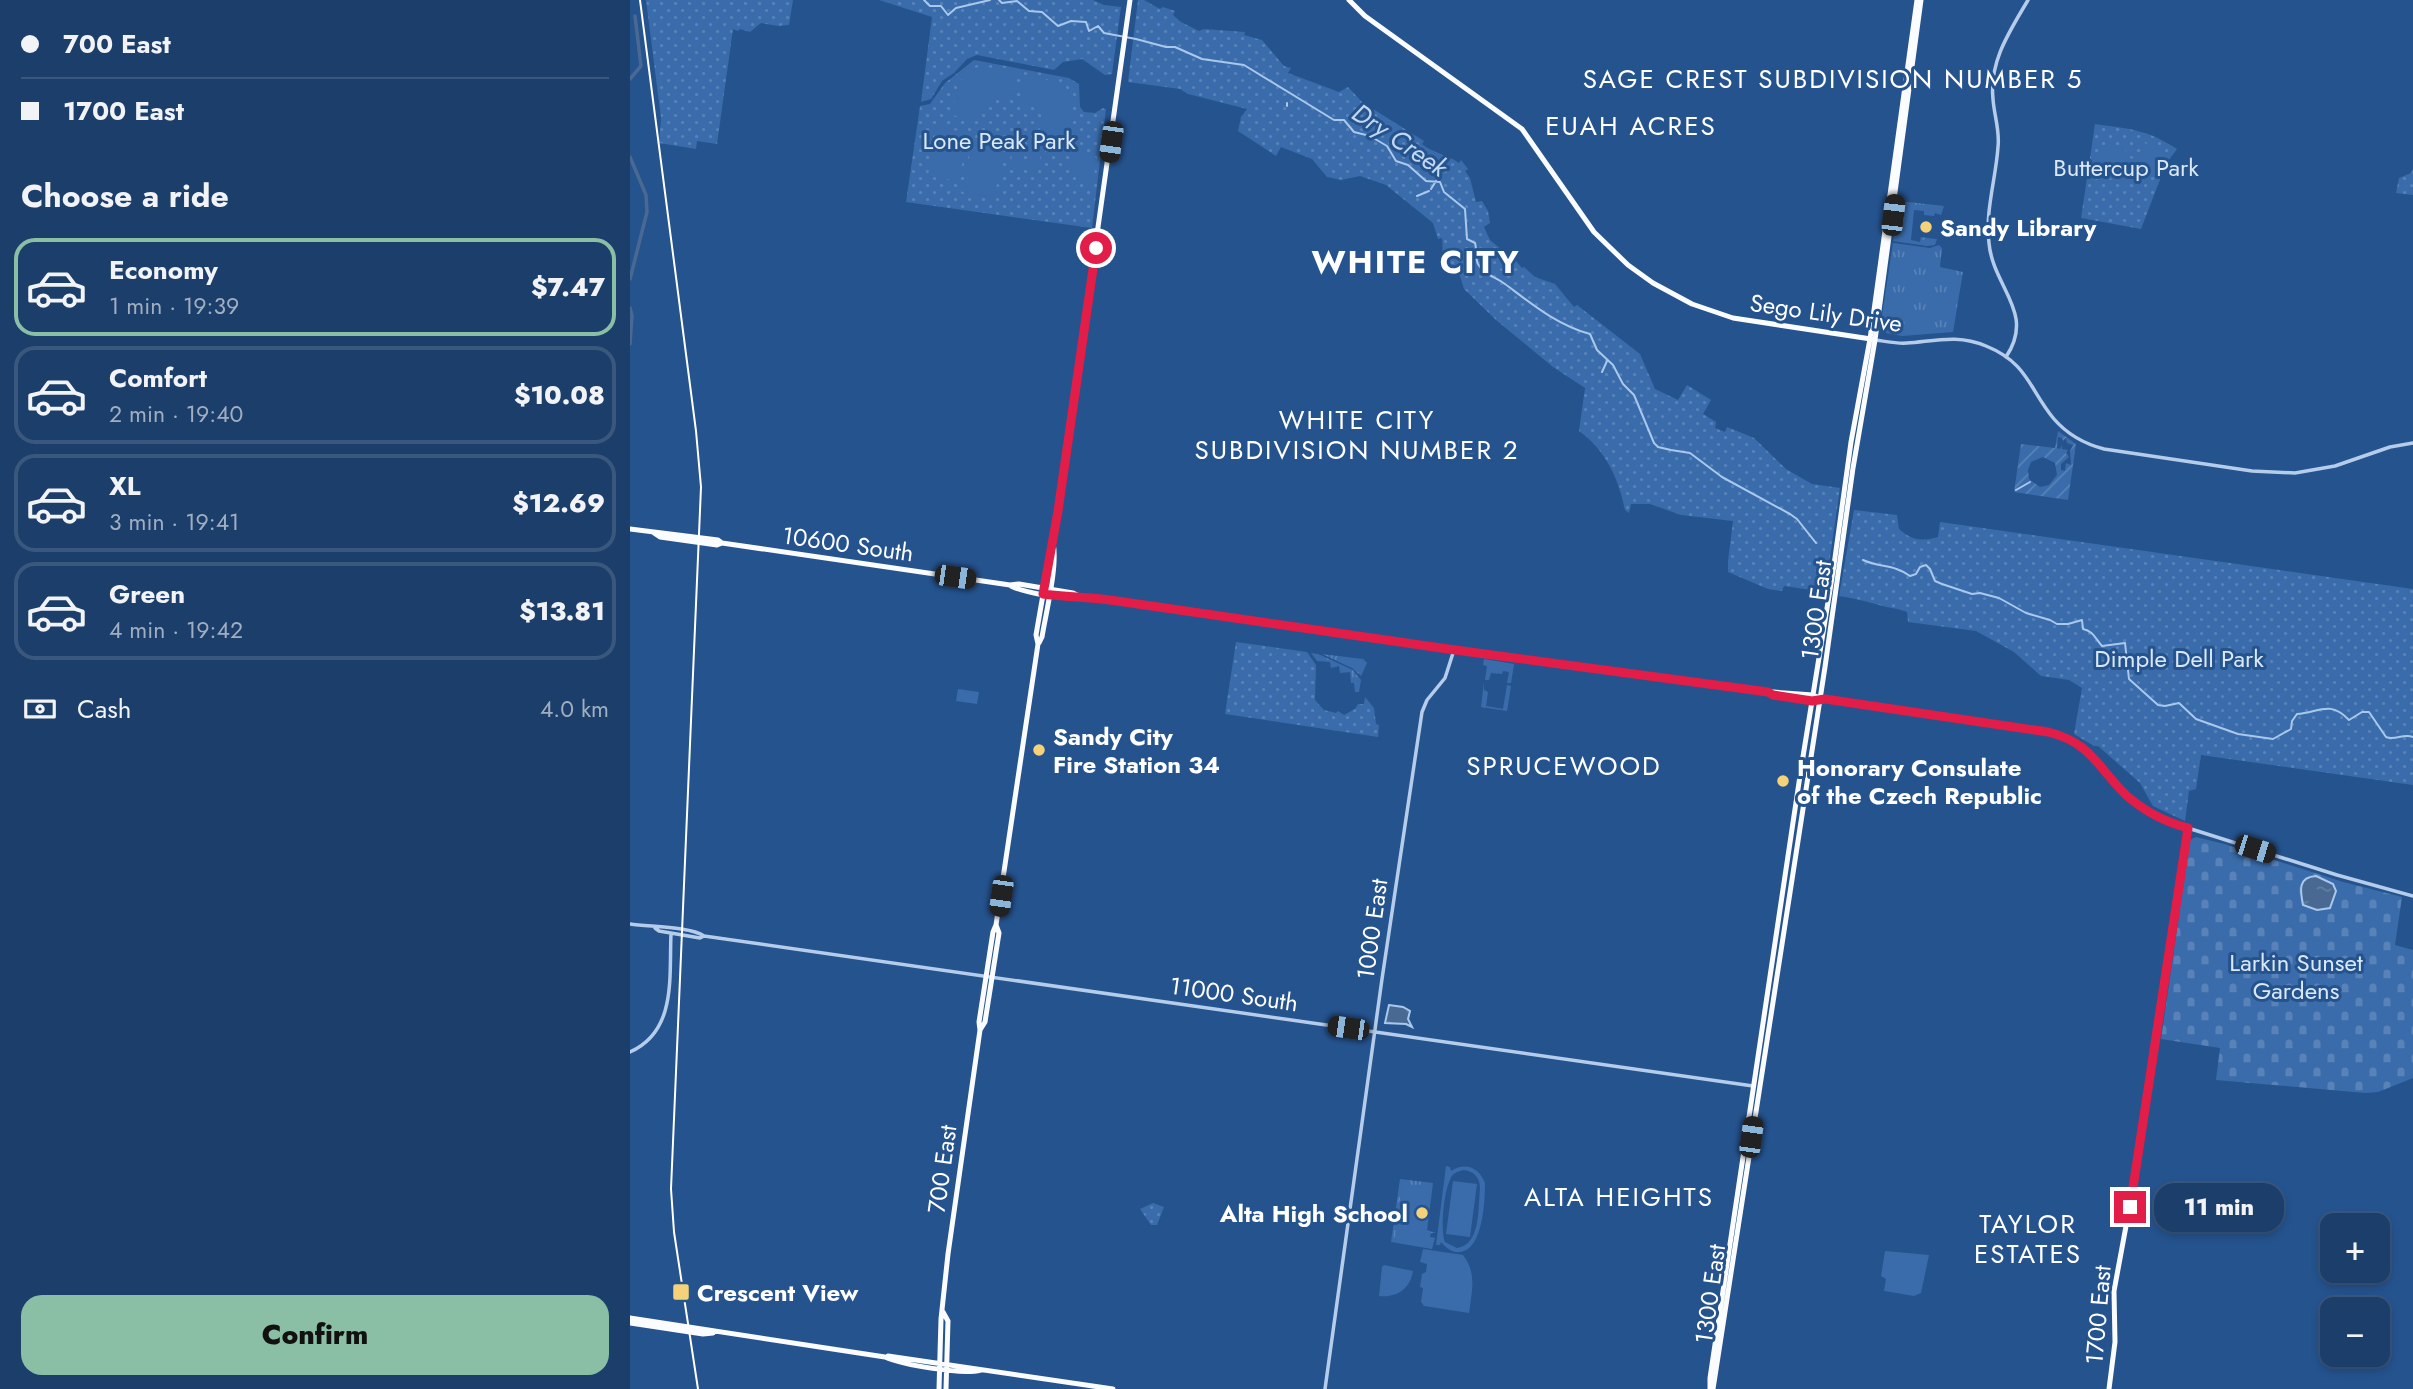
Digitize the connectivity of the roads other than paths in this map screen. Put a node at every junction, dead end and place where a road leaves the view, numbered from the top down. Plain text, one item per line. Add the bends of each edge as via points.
1 (1130, 0) edge
2 (1349, 0) edge
3 (1919, 0) edge
4 (2028, 0) edge
5 (1872, 340) junction
6 (2006, 357) junction
7 (1863, 377) junction
8 (1864, 398) junction
9 (2413, 443) edge
10 (630, 529) edge
11 (1046, 591) junction
12 (1454, 650) junction
13 (1812, 698) junction
14 (1820, 698) junction
15 (2188, 828) junction
16 (2413, 896) edge
17 (1779, 918) junction
18 (630, 924) edge
19 (655, 928) junction
20 (671, 934) junction
21 (704, 936) junction
22 (1780, 951) junction
23 (989, 977) junction
24 (1375, 1032) junction
25 (630, 1052) edge
26 (1756, 1086) junction
27 (943, 1312) junction
28 (630, 1321) edge
29 (940, 1365) junction
30 (947, 1366) junction
31 (939, 1389) edge
32 (946, 1389) edge
33 (1113, 1389) edge
34 (1325, 1389) edge
35 (1711, 1389) edge
36 (2109, 1389) edge

1 - 11 main road, 700 East
2 - 5 main road, Sego Lily Drive via 1517,124 1594,232 1653,283 1692,304 1733,318
3 - 5 main road, 1300 East
4 - 6 street via 2000,52 1993,85 1999,144 1989,242 1994,267 2018,321
5 - 6 street, Sego Lily Drive via 1905,343 1956,338 1985,345
5 - 7 main road, 1300 East
5 - 8 main road, 1300 East
6 - 9 street, Sego Lily Drive via 2025,374 2059,424 2081,441 2104,449 2282,473 2320,470
7 - 8 main road
7 - 13 main road, 1300 East
8 - 14 main road, 1300 East
10 - 11 main road, 10600 South
11 - 12 main road, 10600 South
11 - 23 main road, 700 East
12 - 13 main road, 10600 South
12 - 24 street, 1000 East via 1445,678 1422,712
13 - 14 main road, 10600 South
13 - 17 main road, 1300 East
14 - 15 main road, 10600 South via 2040,731 2074,741 2138,805
14 - 22 main road, 1300 East
15 - 16 street
15 - 36 main road, 1700 East via 2114,1291 2115,1342
17 - 22 main road via 1776,948
17 - 26 main road, 1300 East
18 - 19 street, 11000 South
19 - 20 street, 11000 South
19 - 21 street, 11000 South
20 - 21 street, 11000 South
20 - 25 street via 665,1015 651,1038
21 - 23 street, 11000 South
22 - 26 main road, 1300 East
23 - 24 street, 11000 South
23 - 27 main road, 700 East
24 - 26 street, 11000 South
24 - 34 street, 1000 East
26 - 35 main road, 1300 East
27 - 29 main road, 700 East
27 - 30 main road, 700 East via 948,1321
28 - 29 main road
29 - 30 main road
29 - 31 main road, 700 East
30 - 32 main road, 700 East
30 - 33 main road

